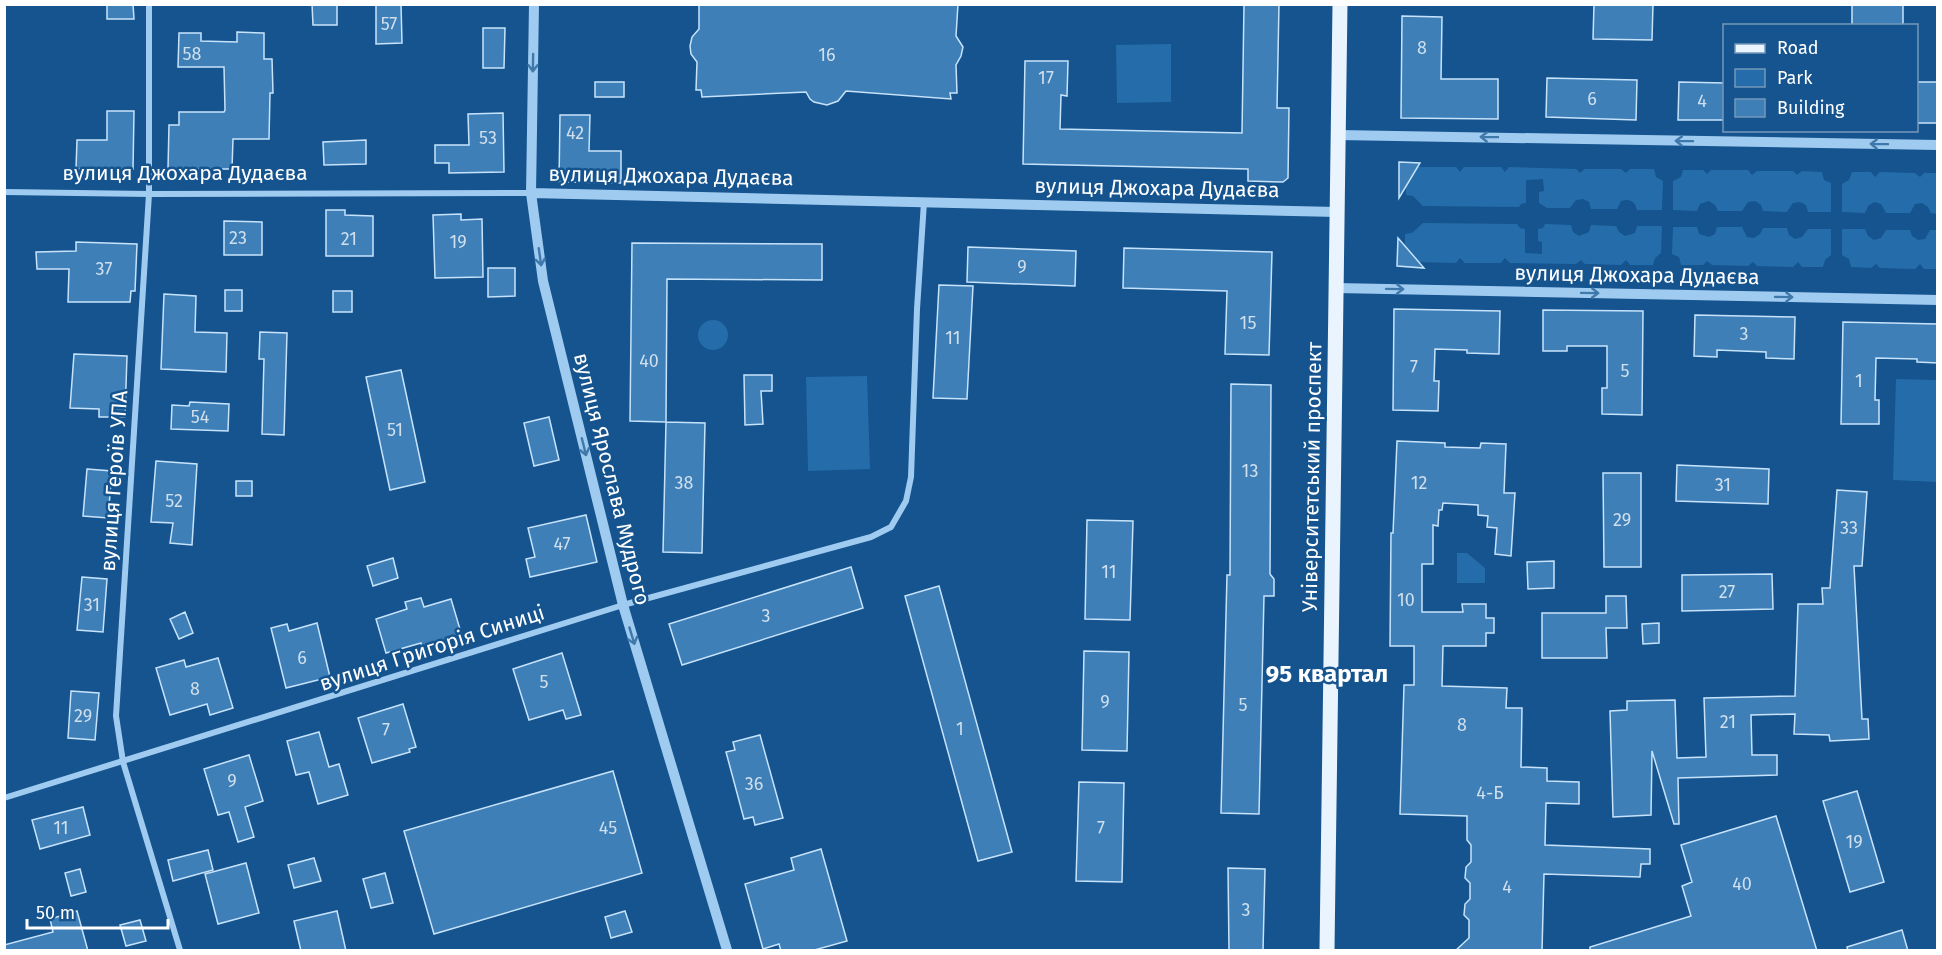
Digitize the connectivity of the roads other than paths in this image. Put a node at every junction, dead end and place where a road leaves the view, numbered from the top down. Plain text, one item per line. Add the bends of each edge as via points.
1 (149, 4) edge
2 (534, 4) edge
3 (1340, 4) edge
4 (1338, 135) junction
5 (1938, 146) edge
6 (4, 192) edge
7 (531, 193) junction
8 (149, 194) junction
9 (924, 202) junction
10 (1337, 212) junction
11 (1336, 288) junction
12 (1938, 300) edge
13 (623, 604) junction
14 (123, 762) junction
15 (4, 798) edge
16 (180, 951) edge
17 (727, 951) edge
18 (1327, 951) edge

1 - 8 street, вулиця Героїв УПА
2 -> 7 street, вулиця Ярослава Мудрого
3 - 4 main road, Університетський проспект
5 -> 4 street
4 - 10 main road, Університетський проспект
6 - 8 street, вулиця Джохара Дудаєва
7 - 8 street, вулиця Джохара Дудаєва
7 - 9 street, вулиця Джохара Дудаєва
7 -> 13 street, вулиця Ярослава Мудрого via 543,281
8 - 14 street, вулиця Героїв УПА via 116,716
9 - 10 street, вулиця Джохара Дудаєва
9 - 13 street, вулиця Григорія Синиці via 911,477 906,501 891,527 871,537
10 - 11 main road, Університетський проспект
11 -> 12 street, вулиця Джохара Дудаєва
11 - 18 main road, Університетський проспект
13 - 14 street, вулиця Григорія Синиці
13 -> 17 street, вулиця Ярослава Мудрого
14 - 15 street, вулиця Григорія Синиці
14 - 16 street, вулиця Героїв УПА

